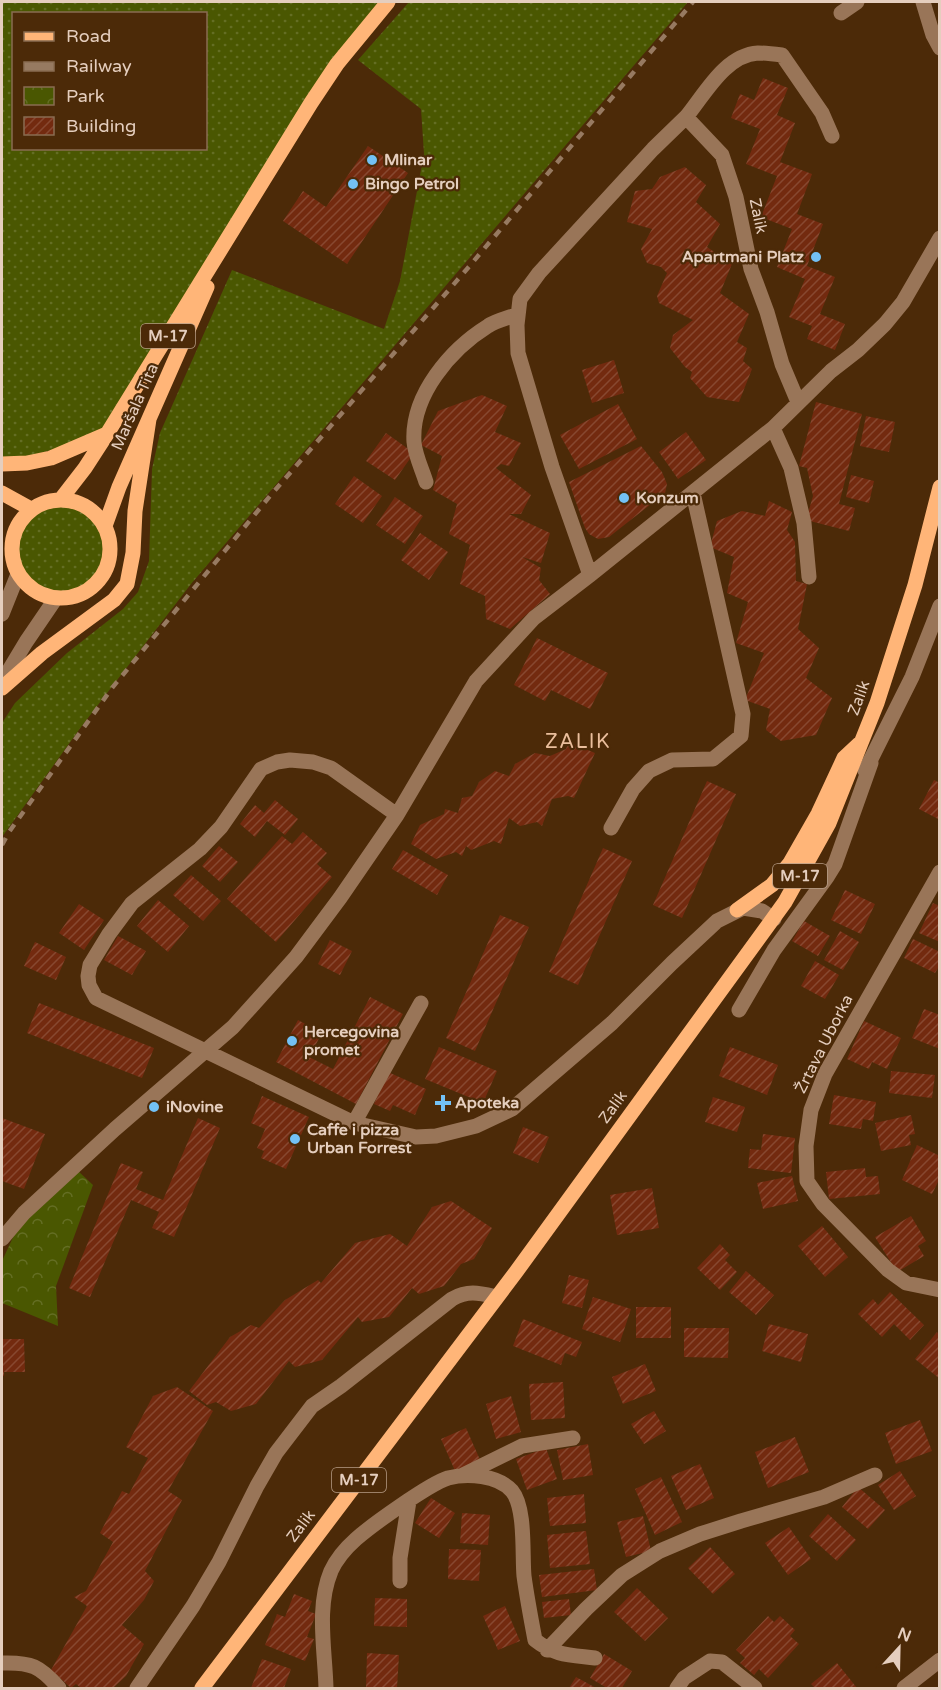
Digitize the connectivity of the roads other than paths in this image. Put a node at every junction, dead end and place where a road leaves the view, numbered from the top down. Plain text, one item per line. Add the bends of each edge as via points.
1 (388, 2) edge
2 (857, 2) edge
3 (923, 2) edge
4 (841, 13) dead end
5 (939, 48) edge
6 (686, 117) junction
7 (832, 136) dead end
8 (229, 238) junction
9 (939, 238) edge
10 (519, 314) junction
11 (798, 402) junction
12 (149, 420) junction
13 (773, 428) junction
14 (107, 435) junction
15 (2, 464) edge
16 (426, 482) dead end
17 (939, 487) edge
18 (2, 493) edge
19 (693, 493) junction
20 (61, 499) junction
21 (31, 508) junction
22 (105, 526) junction
23 (6, 544) edge
24 (18, 574) junction
25 (590, 575) junction
26 (809, 577) dead end
27 (56, 598) junction
28 (939, 606) edge
29 (2, 614) edge
30 (2, 682) edge
31 (2, 688) edge
32 (861, 742) junction
33 (871, 763) junction
34 (397, 815) junction
35 (829, 823) junction
36 (611, 828) dead end
37 (939, 872) edge
38 (737, 910) junction
39 (774, 918) junction
40 (421, 1003) dead end
41 (739, 1010) dead end
42 (207, 1051) junction
43 (354, 1123) junction
44 (2, 1239) edge
45 (939, 1290) edge
46 (496, 1297) junction
47 (573, 1438) dead end
48 (875, 1475) dead end
49 (461, 1477) junction
50 (409, 1501) junction
51 (400, 1581) dead end
52 (547, 1650) junction
53 (595, 1658) dead end
54 (939, 1660) edge
55 (2, 1663) edge
56 (207, 1686) edge
57 (59, 1689) edge
58 (137, 1689) edge
59 (326, 1689) edge
60 (677, 1689) edge
61 (755, 1689) edge
62 (904, 1689) edge

1 - 8 main road, Maršala Tita / M-17 via 330,74
2 - 4 street
3 - 5 street
6 - 7 street via 714,79 736,61 757,53 782,55 822,113
6 - 10 street via 539,273 520,299
6 - 11 street, Zalik via 722,155 736,197 751,269
8 - 12 main road, Maršala Tita / M-17
8 - 14 main road, Maršala Tita / M-17
9 - 11 street via 903,302 885,324
10 - 16 street via 490,324 466,341 431,379 417,416 414,442
10 - 25 street via 518,353
11 - 13 street
12 - 22 main road, Maršala Tita / M-17
12 - 31 main road via 127,584 114,600
13 - 19 street
13 - 26 street via 790,468 804,523
14 - 15 main road via 51,458
14 - 20 main road, Maršala Tita / M-17
17 - 32 main road, Zalik / M-17 via 895,651
18 - 21 main road
19 - 25 street
19 - 36 street via 743,714 741,736 713,759 672,760 649,771 633,789
20 - 21 main road
20 - 22 main road via 87,506
21 - 23 main road
22 - 27 main road, M-17 via 110,540 106,570 85,592
23 - 24 main road
24 - 27 main road via 34,590
24 - 29 street
25 - 34 street via 534,618 476,681
27 - 30 street
28 - 33 street via 912,677
32 - 35 main road, Zalik / M-17
32 - 38 main road via 844,758 790,863 772,885
33 - 35 street
33 - 41 street via 835,864 774,950
34 - 42 street via 296,957
34 - 42 street via 331,768 313,762 277,762 261,769 200,849 132,903 90,965 89,985 96,998
35 - 39 main road, Zalik / M-17
37 - 45 street, Žrtava Uborka via 825,1074 811,1110 806,1146 807,1181 823,1204 888,1270 906,1283
38 - 39 street via 751,908
38 - 43 street via 717,921 612,1023 512,1109 476,1126 436,1136 416,1137
39 - 46 main road, Zalik / M-17
40 - 43 street
42 - 43 street
42 - 44 street via 115,1129 24,1213
46 - 56 main road, Zalik / M-17
46 - 58 street via 474,1291 462,1293 312,1406 276,1454 193,1606
47 - 49 street via 522,1446
48 - 52 street via 824,1497 731,1524 660,1551 622,1575
49 - 50 street via 444,1479
49 - 52 street via 495,1479 512,1491 519,1505 524,1576 535,1640
50 - 51 street
50 - 59 street via 356,1539 332,1569 322,1613
52 - 53 street
54 - 62 street
55 - 57 street via 32,1664
60 - 61 street via 684,1678 710,1661 722,1662

